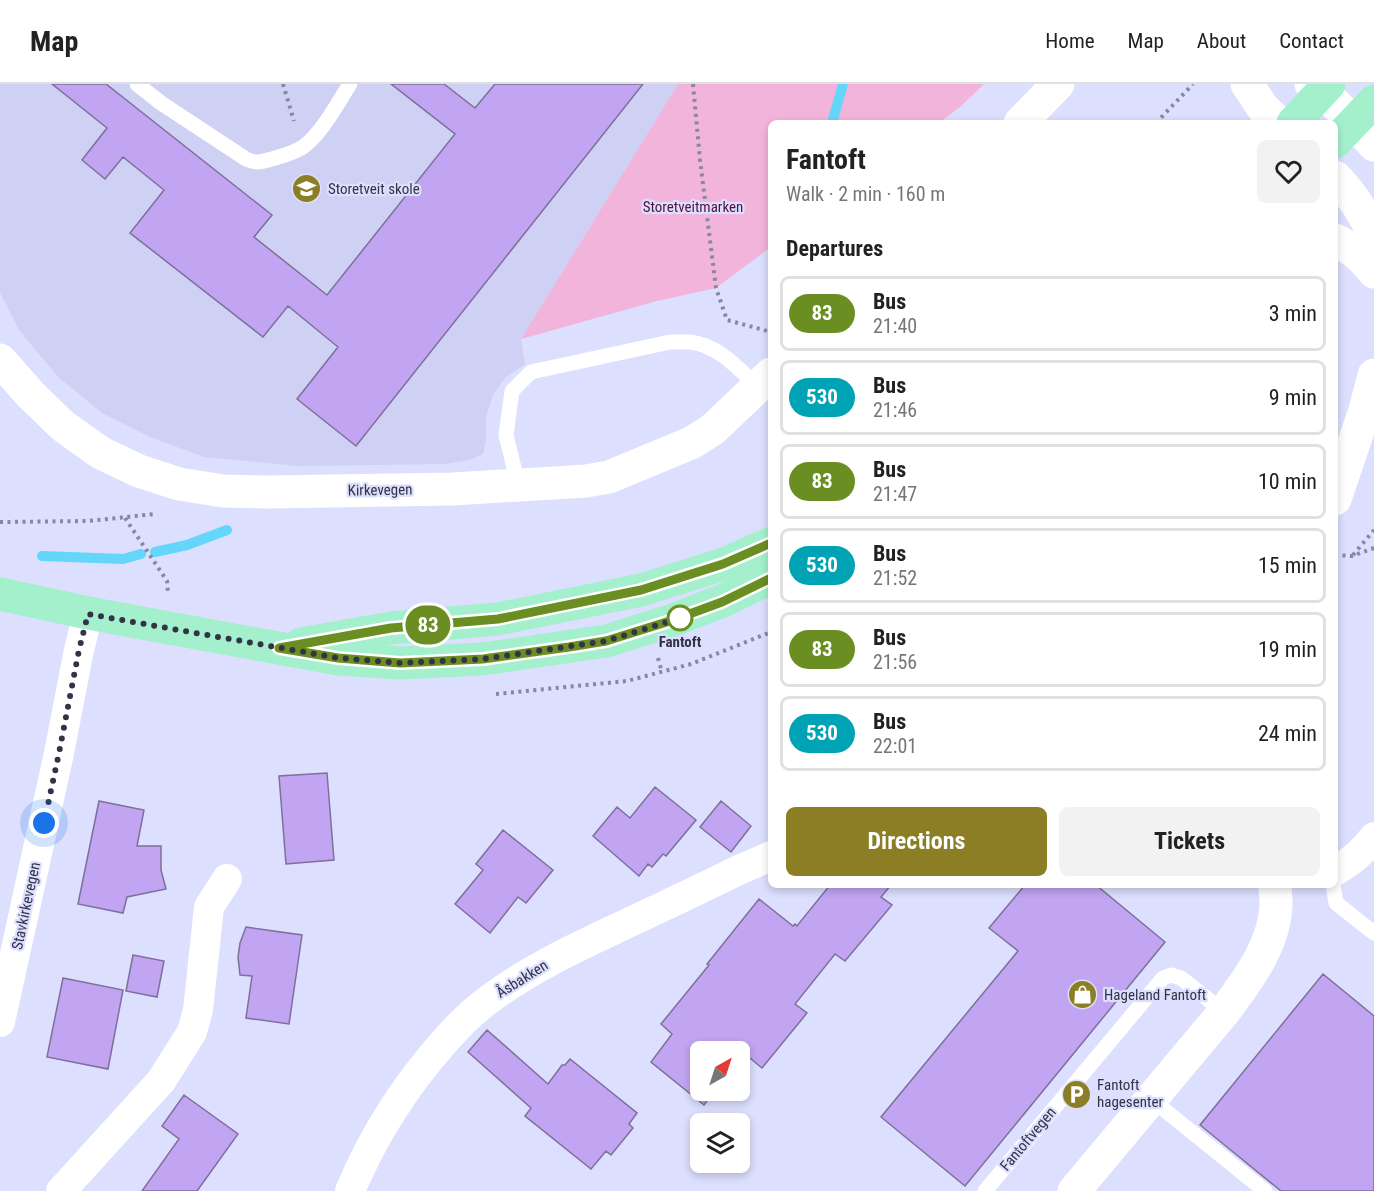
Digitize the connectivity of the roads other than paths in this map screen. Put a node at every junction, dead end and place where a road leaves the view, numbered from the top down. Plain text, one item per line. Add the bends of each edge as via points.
1 (137, 84) edge
2 (350, 84) edge
3 (1058, 84) edge
4 (1247, 84) edge
5 (1321, 87) edge
6 (1023, 120) edge
7 (1276, 120) edge
8 (1295, 120) edge
9 (1359, 127) edge
10 (1338, 180) edge
11 (1374, 235) edge
12 (1338, 241) edge
13 (1374, 272) edge
14 (0, 360) edge
15 (1374, 375) edge
16 (764, 380) edge
17 (518, 484) junction
18 (1338, 490) edge
19 (768, 544) edge
20 (768, 579) edge
21 (0, 594) edge
22 (88, 614) junction
23 (279, 648) junction
24 (1374, 837) edge
25 (768, 857) edge
26 (1338, 869) edge
27 (228, 879) dead end
28 (1275, 888) edge
29 (1334, 888) edge
30 (1374, 933) edge
31 (1224, 1012) junction
32 (0, 1022) edge
33 (1151, 1099) junction
34 (62, 1191) edge
35 (350, 1191) edge
36 (985, 1191) edge
37 (1074, 1191) edge
38 (1265, 1191) edge

1 - 2 lane via 255,163 302,148
3 - 6 street
4 - 7 street
5 - 8 main road
5 - 9 street
10 - 11 street
12 - 13 street via 1349,246
14 - 17 street, Kirkevegen via 63,426 101,453 179,484 223,491 270,492
15 - 18 street
16 - 17 street, Kirkevegen via 712,430 691,443 609,477 586,482
16 - 17 lane via 719,352 692,342 670,342 531,372 512,391 506,435
19 - 23 main road via 723,564 641,590 498,619 391,628
20 - 23 main road via 722,602 606,641 483,659 400,663
21 - 22 main road
22 - 23 main road
22 - 32 street, Stavkirkevegen
24 - 26 street
25 - 35 street, Åsbakken via 561,954 489,999 422,1067 392,1110
27 - 34 street via 209,907 192,1032 162,1081
28 - 31 street via 1276,905 1264,953
29 - 30 lane via 1336,903
31 - 33 street
31 - 36 lane, Fantoftvegen via 1181,978 1163,978
33 - 37 street
33 - 38 lane

